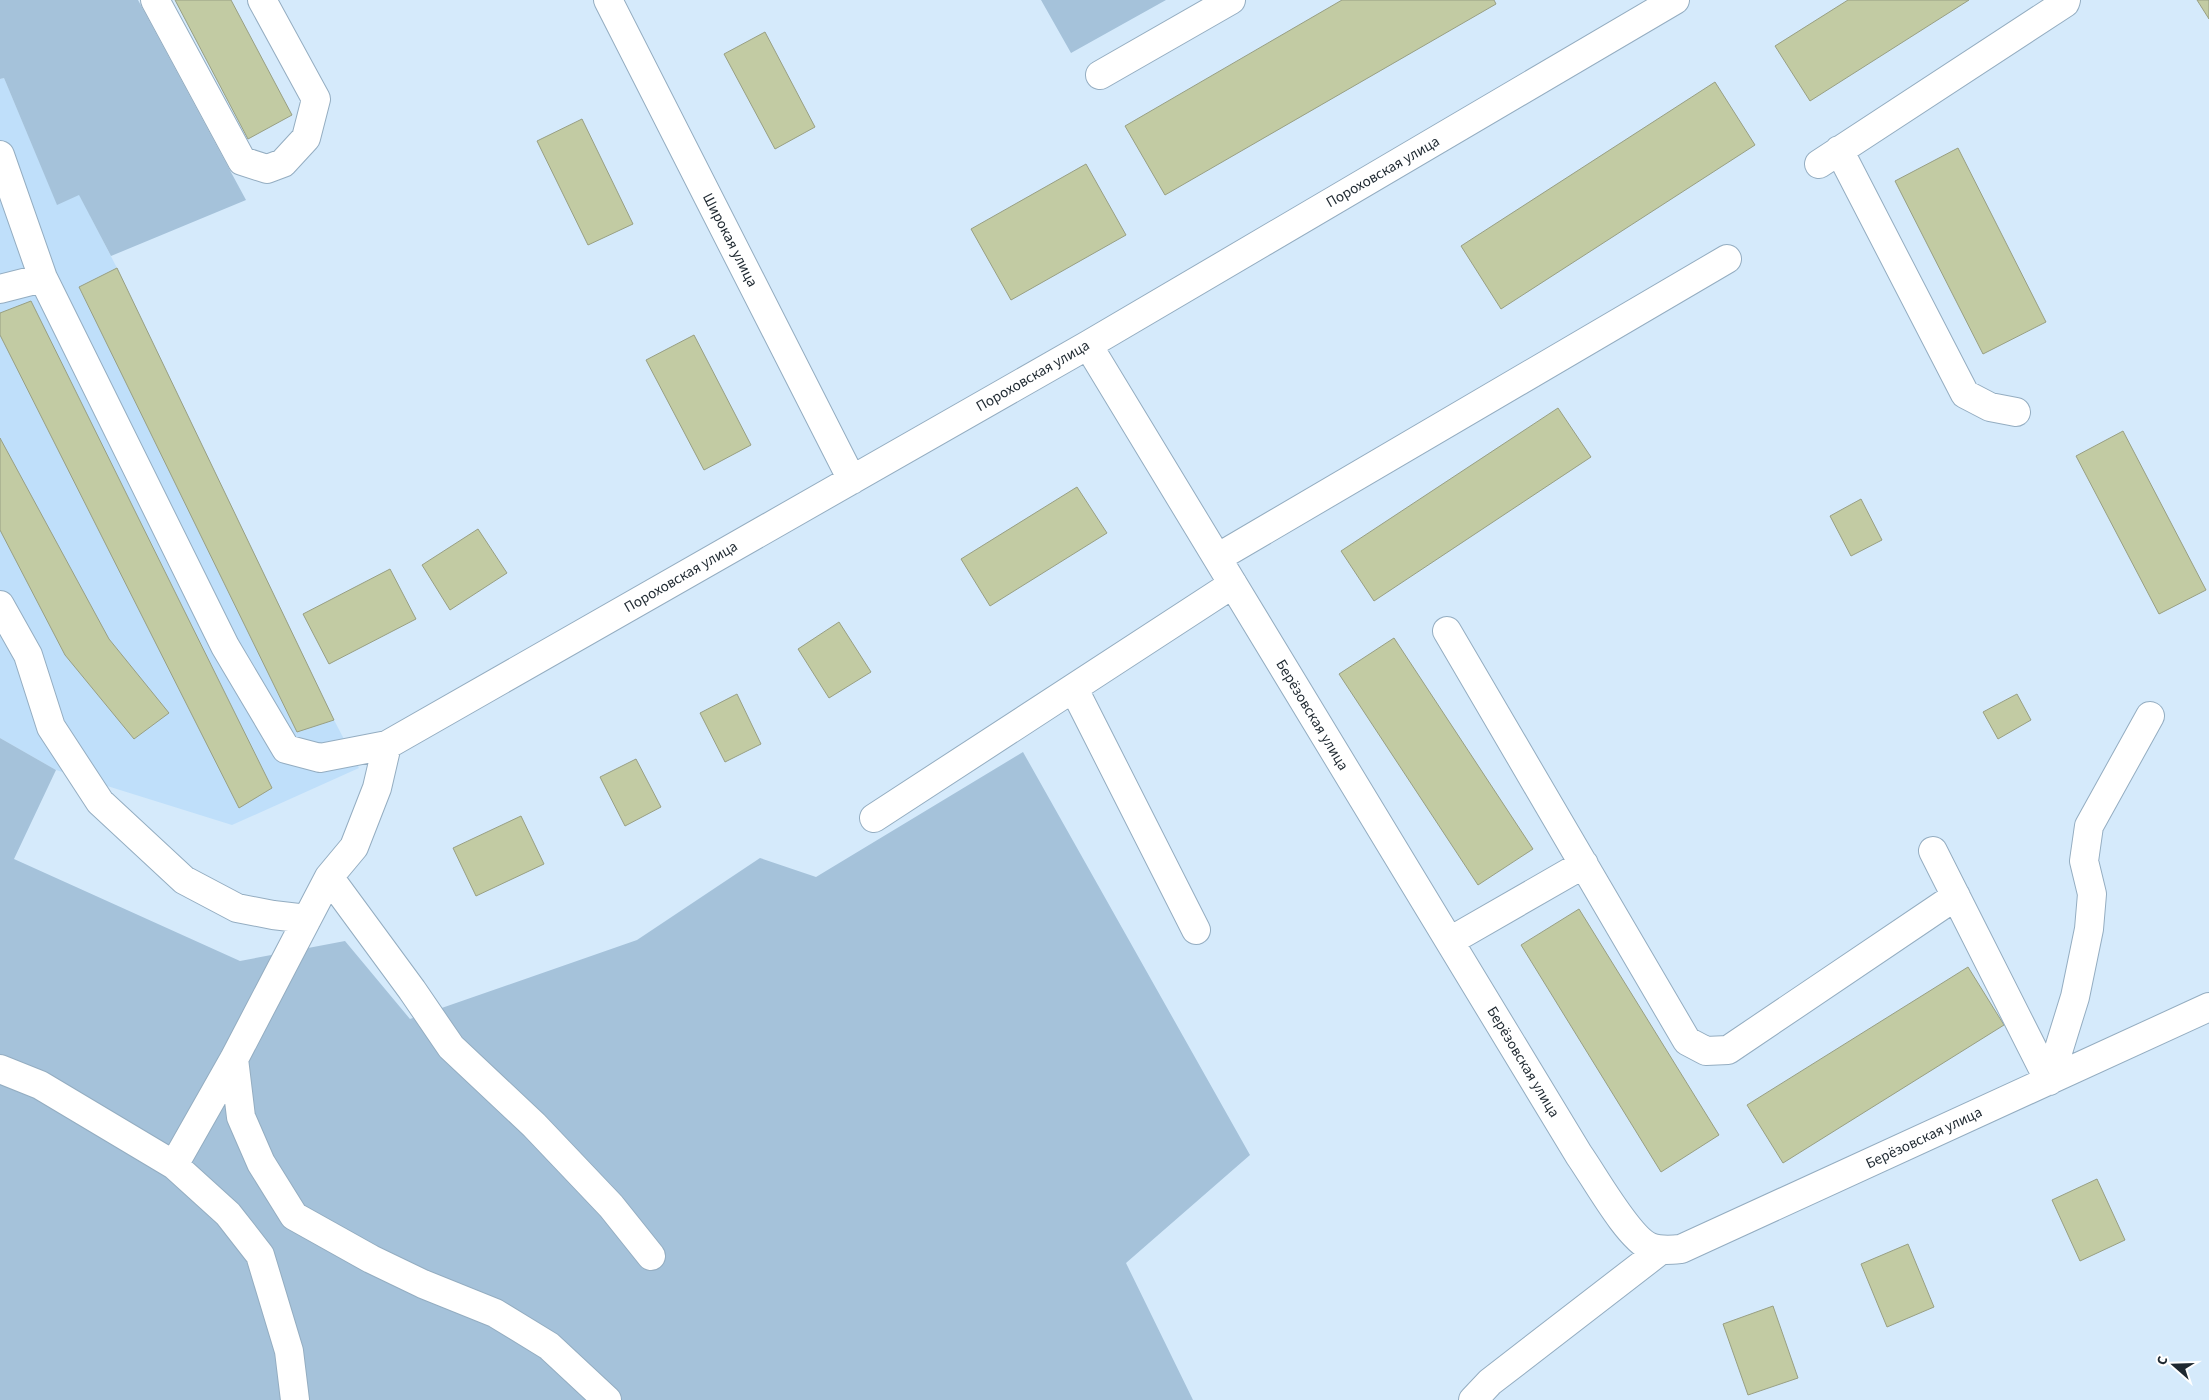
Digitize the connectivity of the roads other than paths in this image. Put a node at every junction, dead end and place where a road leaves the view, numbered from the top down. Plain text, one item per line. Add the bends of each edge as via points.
1 (155, 0) edge
2 (262, 0) edge
3 (608, 0) edge
4 (1231, 0) edge
5 (1675, 0) edge
6 (2066, 0) edge
7 (1100, 76) dead end
8 (0, 155) edge
9 (1727, 259) dead end
10 (43, 278) junction
11 (0, 289) edge
12 (1088, 345) junction
13 (2016, 412) dead end
14 (852, 480) junction
15 (1217, 558) junction
16 (1233, 584) junction
17 (0, 604) edge
18 (1447, 631) dead end
19 (1074, 689) junction
20 (2150, 716) dead end
21 (387, 745) junction
22 (874, 818) dead end
23 (1933, 851) dead end
24 (1584, 864) junction
25 (329, 877) junction
26 (1956, 896) junction
27 (307, 919) junction
28 (1196, 930) dead end
29 (1450, 941) junction
30 (2209, 1007) edge
31 (234, 1059) junction
32 (0, 1069) edge
33 (2049, 1081) junction
34 (174, 1165) junction
35 (1661, 1250) junction
36 (651, 1256) dead end
37 (295, 1400) edge
38 (607, 1400) edge
39 (1473, 1400) edge

1 - 2 street via 242,161 267,169 283,162 306,138 316,99
3 - 14 street, Широкая улица
4 - 7 street
5 - 12 street, Пороховская улица
6 - 13 street via 1829,157 1965,394 1990,407
8 - 10 street, Пороховская улица
9 - 15 street
10 - 11 street
10 - 21 street, Пороховская улица via 225,646 286,749 320,758
12 - 14 street, Пороховская улица
12 - 15 street, Берёзовская улица
14 - 21 street, Пороховская улица
15 - 16 street, Берёзовская улица
16 - 19 street
16 - 29 street, Берёзовская улица
17 - 27 street via 28,655 50,727 100,802 184,880 237,908
18 - 24 street
19 - 22 street
19 - 28 street
20 - 33 street via 2088,826 2084,862 2092,894 2089,929 2075,997
21 - 25 street via 377,788 354,847
23 - 26 street
24 - 26 street via 1687,1041 1706,1051 1728,1050
24 - 29 street
25 - 27 street
25 - 36 street via 451,1047 534,1125 611,1206
26 - 33 street
27 - 31 street
29 - 35 street, Берёзовская улица via 1579,1155 1628,1227 1648,1246
30 - 33 street, Берёзовская улица
31 - 34 street
31 - 38 street via 241,1117 261,1163 294,1216 423,1284 495,1313 549,1346
32 - 34 street via 40,1085
33 - 35 street, Берёзовская улица via 1681,1249
34 - 37 street via 228,1214 260,1255 289,1351
35 - 39 street via 1490,1382

